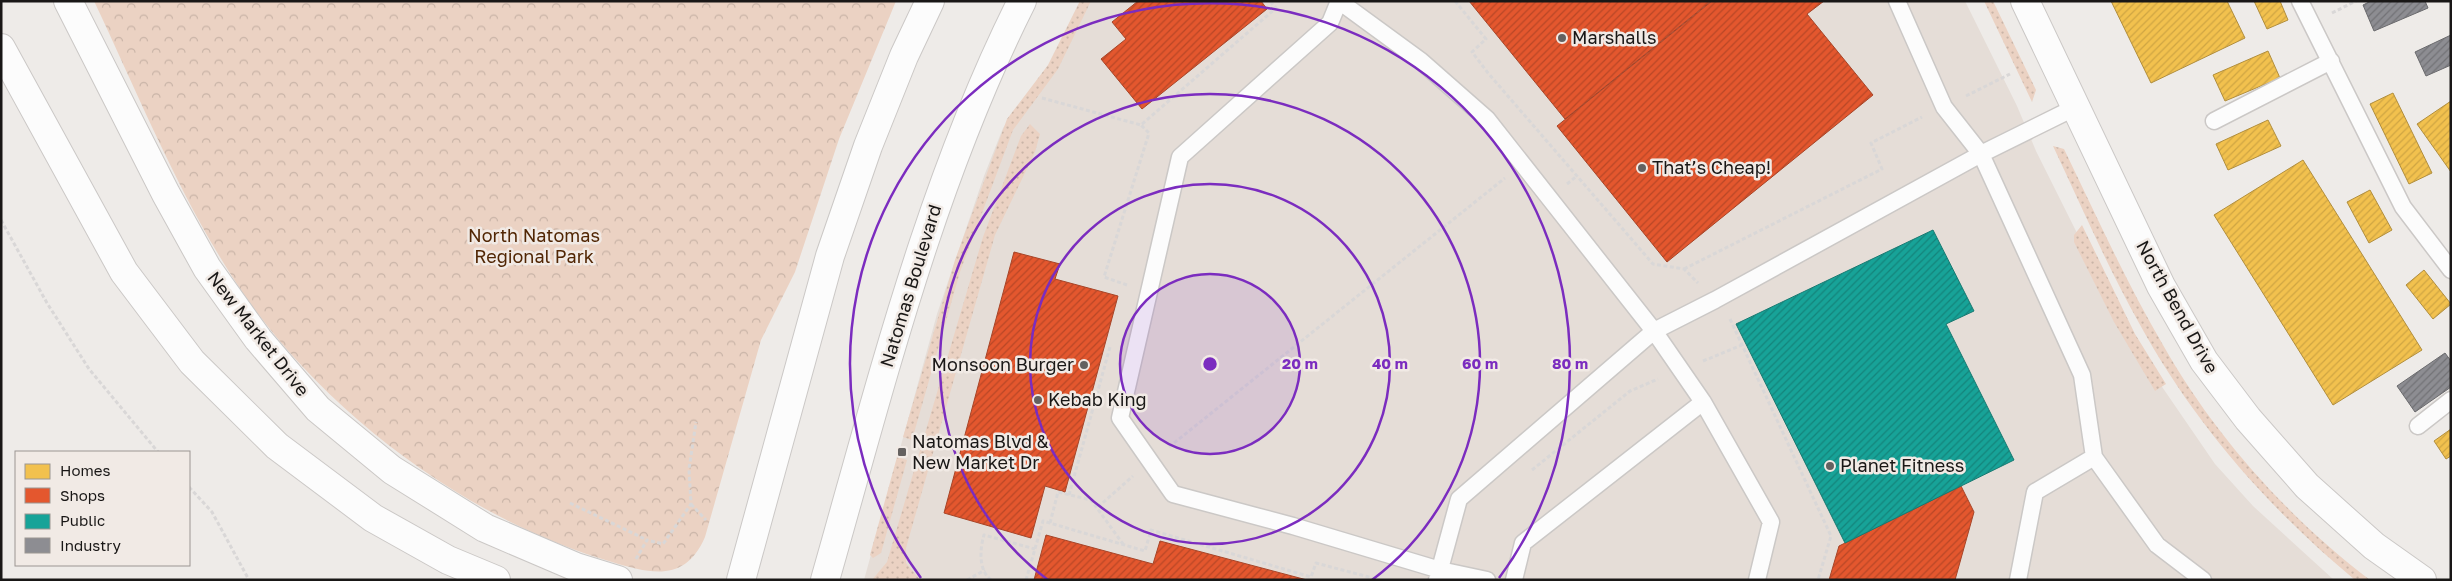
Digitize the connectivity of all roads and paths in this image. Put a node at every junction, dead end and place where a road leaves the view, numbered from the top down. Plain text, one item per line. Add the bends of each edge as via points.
1 (68, 1) edge
2 (930, 1) edge
3 (1022, 1) edge
4 (1270, 1) edge
5 (1339, 1) edge
6 (1456, 1) edge
7 (1897, 1) edge
8 (2024, 1) edge
9 (2300, 1) edge
10 (1, 48) edge
11 (2331, 61) junction
12 (2010, 74) dead end
13 (1042, 98) dead end
14 (1944, 107) junction
15 (2076, 107) junction
16 (2214, 121) dead end
17 (1141, 125) junction
18 (1981, 154) junction
19 (1507, 176) dead end
20 (1578, 176) junction
21 (1550, 198) junction
22 (1, 220) edge
23 (1684, 269) junction
24 (2451, 270) edge
25 (1124, 294) dead end
26 (1715, 300) junction
27 (1654, 331) junction
28 (1111, 342) dead end
29 (1742, 345) junction
30 (1681, 370) junction
31 (2451, 400) edge
32 (1703, 402) junction
33 (696, 422) dead end
34 (2418, 426) dead end
35 (157, 451) edge
36 (2094, 457) junction
37 (1150, 462) junction
38 (1526, 476) dead end
39 (190, 488) edge
40 (1069, 495) junction
41 (570, 503) dead end
42 (691, 504) junction
43 (1098, 507) junction
44 (706, 520) dead end
45 (1050, 523) junction
46 (647, 540) junction
47 (1124, 544) junction
48 (1035, 549) junction
49 (985, 570) junction
50 (625, 573) edge
51 (1438, 575) edge
52 (249, 580) edge
53 (496, 580) edge
54 (741, 580) edge
55 (825, 580) edge
56 (967, 580) edge
57 (991, 580) edge
58 (1026, 580) edge
59 (1380, 580) edge
60 (1487, 580) edge
61 (1514, 580) edge
62 (1757, 580) edge
63 (1818, 580) edge
64 (2018, 580) edge
65 (2204, 580) edge
66 (2422, 580) edge

1 - 50 street, New Market Drive via 207,268 258,339 318,409 392,470 484,528 576,567
2 - 54 street via 904,56 830,256
3 - 55 street, Natomas Boulevard via 982,86 942,184 906,294
4 - 17 path via 1276,8
5 - 21 lane via 1421,61 1487,119
5 - 37 lane via 1330,23 1180,157 1120,418
6 - 20 path via 1486,39 1472,52
7 - 14 lane
8 - 15 street, North Bend Drive
9 - 11 lane
10 - 53 street via 124,272 192,362 277,446 373,518 448,560
11 - 16 lane
11 - 24 lane via 2403,207
12 - 14 path
13 - 17 path
14 - 18 lane
14 - 23 path via 1871,143 1882,169
15 - 18 lane
15 - 66 street, North Bend Drive via 2161,286 2204,361 2248,419 2307,486 2374,546
17 - 25 path via 1149,133 1104,277 1127,284
18 - 26 lane
18 - 36 lane via 2082,375
19 - 37 path
20 - 21 path
20 - 23 path via 1654,264
21 - 27 lane
22 - 35 path via 47,303 89,369
23 - 26 path
26 - 27 lane
26 - 29 path via 1726,313
27 - 30 lane
27 - 51 lane via 1459,499
28 - 40 path
29 - 30 path
29 - 63 path via 1830,536
30 - 32 lane
30 - 38 path via 1630,391
31 - 34 lane
32 - 61 lane via 1523,543
32 - 62 lane via 1771,522
33 - 42 path via 689,469
36 - 64 lane via 2035,492
36 - 65 lane via 2157,545
37 - 43 path
37 - 51 lane via 1173,494 1293,526
39 - 52 path via 212,512
40 - 43 path via 1091,500
40 - 45 path via 1058,492
41 - 46 path
42 - 44 path
42 - 46 path via 662,544
43 - 47 path
45 - 47 path
45 - 48 path via 1043,521
46 - 50 path
47 - 59 path via 1146,550 1151,530 1311,577 1316,563
48 - 49 path via 984,534 981,560
48 - 58 path
49 - 56 path
49 - 57 path
51 - 60 lane

